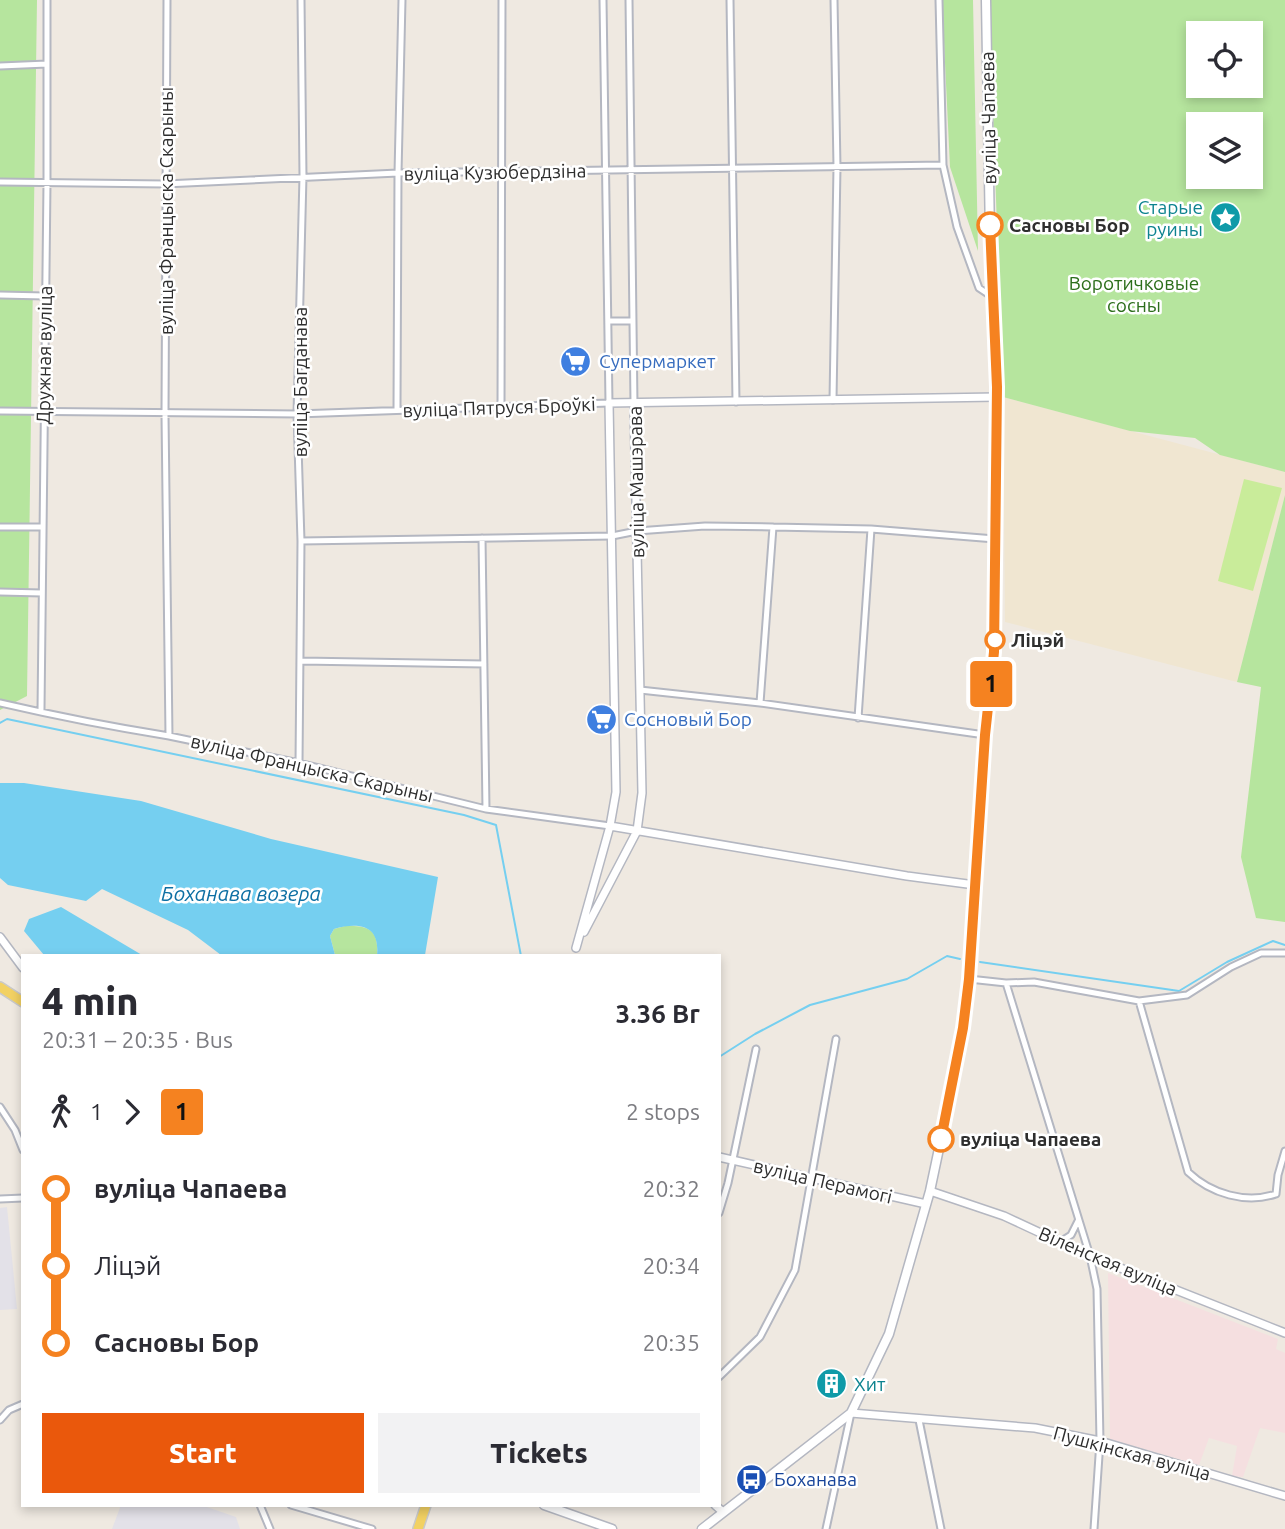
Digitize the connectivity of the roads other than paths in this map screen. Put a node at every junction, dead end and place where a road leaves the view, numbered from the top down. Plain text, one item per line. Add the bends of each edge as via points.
1 (47, 0) edge
2 (167, 0) edge
3 (301, 0) edge
4 (402, 0) edge
5 (502, 0) edge
6 (603, 0) edge
7 (629, 0) edge
8 (730, 0) edge
9 (834, 0) edge
10 (939, 0) edge
11 (986, 0) edge
12 (47, 64) junction
13 (0, 66) edge
14 (943, 165) junction
15 (837, 167) junction
16 (733, 169) junction
17 (607, 171) junction
18 (632, 171) junction
19 (502, 172) junction
20 (398, 173) junction
21 (303, 176) junction
22 (0, 183) edge
23 (47, 183) junction
24 (165, 184) junction
25 (0, 295) edge
26 (45, 296) junction
27 (991, 296) junction
28 (608, 321) junction
29 (633, 321) junction
30 (997, 397) junction
31 (833, 400) junction
32 (736, 402) junction
33 (609, 404) junction
34 (634, 404) junction
35 (501, 408) junction
36 (397, 409) junction
37 (0, 411) edge
38 (43, 414) junction
39 (298, 414) junction
40 (165, 415) junction
41 (0, 527) edge
42 (42, 527) junction
43 (773, 527) junction
44 (871, 529) junction
45 (637, 531) junction
46 (612, 536) junction
47 (481, 538) junction
48 (995, 539) junction
49 (301, 541) junction
50 (0, 592) edge
51 (42, 593) junction
52 (301, 661) junction
53 (484, 664) junction
54 (640, 691) junction
55 (0, 703) edge
56 (760, 703) junction
57 (41, 710) junction
58 (858, 718) junction
59 (985, 735) junction
60 (169, 736) junction
61 (299, 763) junction
62 (486, 809) junction
63 (610, 826) junction
64 (637, 831) junction
65 (975, 885) junction
66 (0, 937) edge
67 (573, 952) edge
68 (1285, 953) edge
69 (21, 965) edge
70 (969, 979) junction
71 (1006, 983) junction
72 (0, 988) edge
73 (21, 999) edge
74 (1139, 1001) junction
75 (836, 1039) dead end
76 (756, 1049) dead end
77 (0, 1107) edge
78 (21, 1145) edge
79 (1285, 1151) edge
80 (721, 1157) edge
81 (733, 1160) junction
82 (812, 1178) junction
83 (930, 1191) junction
84 (1276, 1194) junction
85 (1285, 1197) edge
86 (21, 1198) edge
87 (0, 1199) edge
88 (926, 1204) junction
89 (721, 1205) edge
90 (1078, 1221) junction
91 (1060, 1242) junction
92 (1090, 1256) junction
93 (1285, 1333) edge
94 (721, 1375) edge
95 (21, 1405) edge
96 (851, 1413) junction
97 (0, 1420) edge
98 (919, 1420) junction
99 (1100, 1441) junction
100 (1285, 1496) edge
101 (261, 1507) edge
102 (297, 1507) edge
103 (425, 1507) edge
104 (550, 1507) edge
105 (717, 1507) edge
106 (723, 1512) junction
107 (270, 1529) edge
108 (372, 1529) edge
109 (418, 1529) edge
110 (612, 1529) edge
111 (702, 1529) edge
112 (826, 1529) edge
113 (941, 1529) edge
114 (1094, 1529) edge

1 - 12 street, Дружная вуліца
2 - 24 street, вуліца Францыска Скарыны
3 - 21 street, вуліца Багданава
4 - 20 street
5 - 19 street
6 - 17 street, вуліца Машэрава
7 - 18 street, вуліца Машэрава
8 - 16 street
9 - 15 street
10 - 14 street
11 - 27 main road, вуліца Чапаева
12 - 13 street
12 - 23 street, Дружная вуліца
14 - 15 street, вуліца Кузюбердзіна
14 - 27 street via 970,264 979,288
15 - 16 street, вуліца Кузюбердзіна
15 - 31 street
16 - 18 street, вуліца Кузюбердзіна
16 - 32 street
17 - 18 street, вуліца Кузюбердзіна
17 - 19 street, вуліца Кузюбердзіна
17 - 28 street, вуліца Машэрава
18 - 29 street, вуліца Машэрава
19 - 20 street, вуліца Кузюбердзіна
19 - 35 street
20 - 21 street, вуліца Кузюбердзіна
20 - 36 street
21 - 24 street, вуліца Кузюбердзіна
21 - 39 street, вуліца Багданава
22 - 23 street, вуліца Кузюбердзіна
23 - 24 street, вуліца Кузюбердзіна
23 - 26 street, Дружная вуліца
24 - 40 street, вуліца Францыска Скарыны
25 - 26 street
26 - 38 street, Дружная вуліца
27 - 30 main road, вуліца Чапаева
28 - 29 street
28 - 33 street, вуліца Машэрава
29 - 34 street, вуліца Машэрава
30 - 31 street, вуліца Пятруся Броўкі
30 - 48 main road, вуліца Чапаева
31 - 32 street, вуліца Пятруся Броўкі
32 - 34 street, вуліца Пятруся Броўкі
33 - 34 street, вуліца Пятруся Броўкі
33 - 35 street, вуліца Пятруся Броўкі
33 - 46 street, вуліца Машэрава
34 - 45 street, вуліца Машэрава
35 - 36 street, вуліца Пятруся Броўкі
36 - 39 street, вуліца Пятруся Броўкі
37 - 38 street, вуліца Пятруся Броўкі
38 - 40 street, вуліца Пятруся Броўкі
38 - 42 street, Дружная вуліца
39 - 40 street, вуліца Пятруся Броўкі
39 - 49 street, вуліца Багданава
40 - 60 street, вуліца Францыска Скарыны
41 - 42 street
42 - 51 street, Дружная вуліца
43 - 44 street
43 - 45 street
43 - 56 street
44 - 48 street
44 - 58 street
45 - 46 street
45 - 54 street, вуліца Машэрава
46 - 47 street
46 - 63 street, вуліца Машэрава via 616,792
47 - 49 street
47 - 53 street
48 - 59 main road, вуліца Чапаева via 994,652
49 - 52 street, вуліца Багданава
50 - 51 street
51 - 57 street, Дружная вуліца
52 - 53 street
52 - 61 street, вуліца Багданава
53 - 62 street
54 - 56 street
54 - 64 street, вуліца Машэрава via 642,793
55 - 57 street
56 - 58 street
57 - 60 street
58 - 59 street
59 - 65 main road, вуліца Чапаева
60 - 61 street, вуліца Францыска Скарыны
61 - 62 street, вуліца Францыска Скарыны
62 - 63 street, вуліца Францыска Скарыны
63 - 64 street, вуліца Францыска Скарыны
63 - 67 street, вуліца Машэрава
64 - 65 street, вуліца Францыска Скарыны
64 - 67 street, вуліца Машэрава
65 - 70 main road, вуліца Чапаева
66 - 69 street
68 - 74 street via 1261,953 1187,995
70 - 71 street
70 - 83 main road, вуліца Чапаева
71 - 74 street via 1034,982
71 - 90 street
72 - 73 main road
74 - 84 street via 1188,1172 1204,1185 1242,1199
75 - 82 street
76 - 81 street
77 - 78 street
79 - 84 street
80 - 81 street, вуліца Перамогі
81 - 82 street, вуліца Перамогі
81 - 89 street
82 - 88 street, вуліца Перамогі
82 - 94 street via 794,1270 760,1337
83 - 88 main road, вуліца Чапаева
83 - 91 street, Віленская вуліца via 1004,1216
84 - 85 street
86 - 87 street
88 - 96 main road, вуліца Чапаева via 889,1334
90 - 91 street via 1071,1235
90 - 92 street
91 - 92 street, Віленская вуліца
92 - 93 street, Віленская вуліца
92 - 99 street via 1097,1289
95 - 97 street
96 - 98 street, Пушкінская вуліца
96 - 106 main road, вуліца Чапаева
96 - 112 street
98 - 99 street, Пушкінская вуліца via 1035,1428
98 - 113 street
99 - 100 street, Пушкінская вуліца
99 - 114 street
101 - 107 street
102 - 108 street
103 - 109 main road
104 - 110 main road
105 - 106 street
106 - 111 main road, вуліца Чапаева

